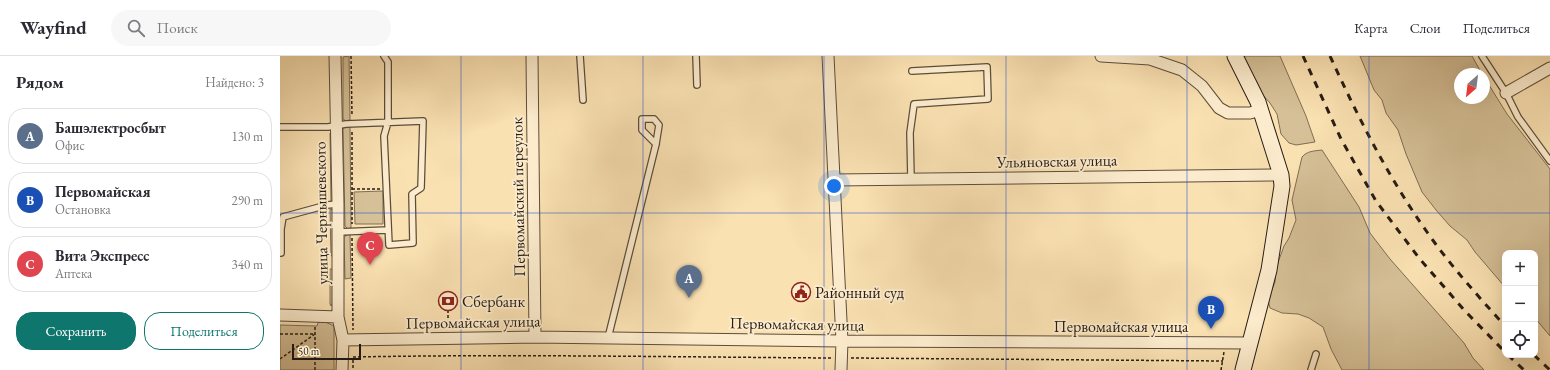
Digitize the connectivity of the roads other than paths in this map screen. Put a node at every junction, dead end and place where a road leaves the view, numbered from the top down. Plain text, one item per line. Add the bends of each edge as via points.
1 (335, 56) edge
2 (384, 56) edge
3 (532, 56) edge
4 (580, 56) edge
5 (696, 56) edge
6 (828, 56) edge
7 (1101, 56) edge
8 (1235, 56) edge
9 (1482, 56) edge
10 (1550, 68) edge
11 (912, 71) dead end
12 (697, 85) dead end
13 (1506, 93) junction
14 (583, 100) dead end
15 (1261, 110) junction
16 (388, 122) junction
17 (336, 126) junction
18 (280, 127) edge
19 (656, 144) junction
20 (1550, 160) edge
21 (1281, 175) junction
22 (911, 179) junction
23 (834, 180) junction
24 (338, 204) junction
25 (388, 230) junction
26 (338, 232) junction
27 (282, 253) dead end
28 (280, 315) edge
29 (338, 317) junction
30 (536, 337) junction
31 (608, 338) junction
32 (348, 340) junction
33 (842, 341) junction
34 (1250, 342) junction
35 (1316, 354) dead end
36 (342, 370) edge
37 (841, 370) edge
38 (1244, 370) edge
39 (1311, 370) edge

1 - 17 street, улица Чернышевского
2 - 16 lane via 388,62
3 - 30 street, Первомайский переулок
4 - 14 lane
5 - 12 lane
6 - 23 street
7 - 15 street via 1150,59 1182,70 1228,113
8 - 15 street
9 - 13 lane
10 - 13 street
11 - 22 lane via 987,67 988,98 914,104 910,134
13 - 20 lane via 1518,117
15 - 21 street
16 - 17 lane
16 - 25 lane via 384,136
16 - 25 lane via 423,121 421,188 412,194 413,243 389,245
17 - 18 lane
17 - 24 street, улица Чернышевского
19 - 19 lane via 659,125 654,119 642,119 642,130
19 - 31 lane
21 - 22 street, Ульяновская улица
21 - 34 street via 1282,186 1269,270
22 - 23 street, Ульяновская улица
23 - 33 street
24 - 26 street, улица Чернышевского
24 - 27 lane via 283,217
25 - 26 lane
26 - 29 street, улица Чернышевского
28 - 29 street
29 - 32 street, улица Чернышевского
30 - 31 street, Первомайская улица
30 - 32 street, Первомайская улица
31 - 33 street, Первомайская улица
32 - 36 street, улица Чернышевского
33 - 34 street, Первомайская улица
33 - 37 street
34 - 38 street
35 - 39 lane

